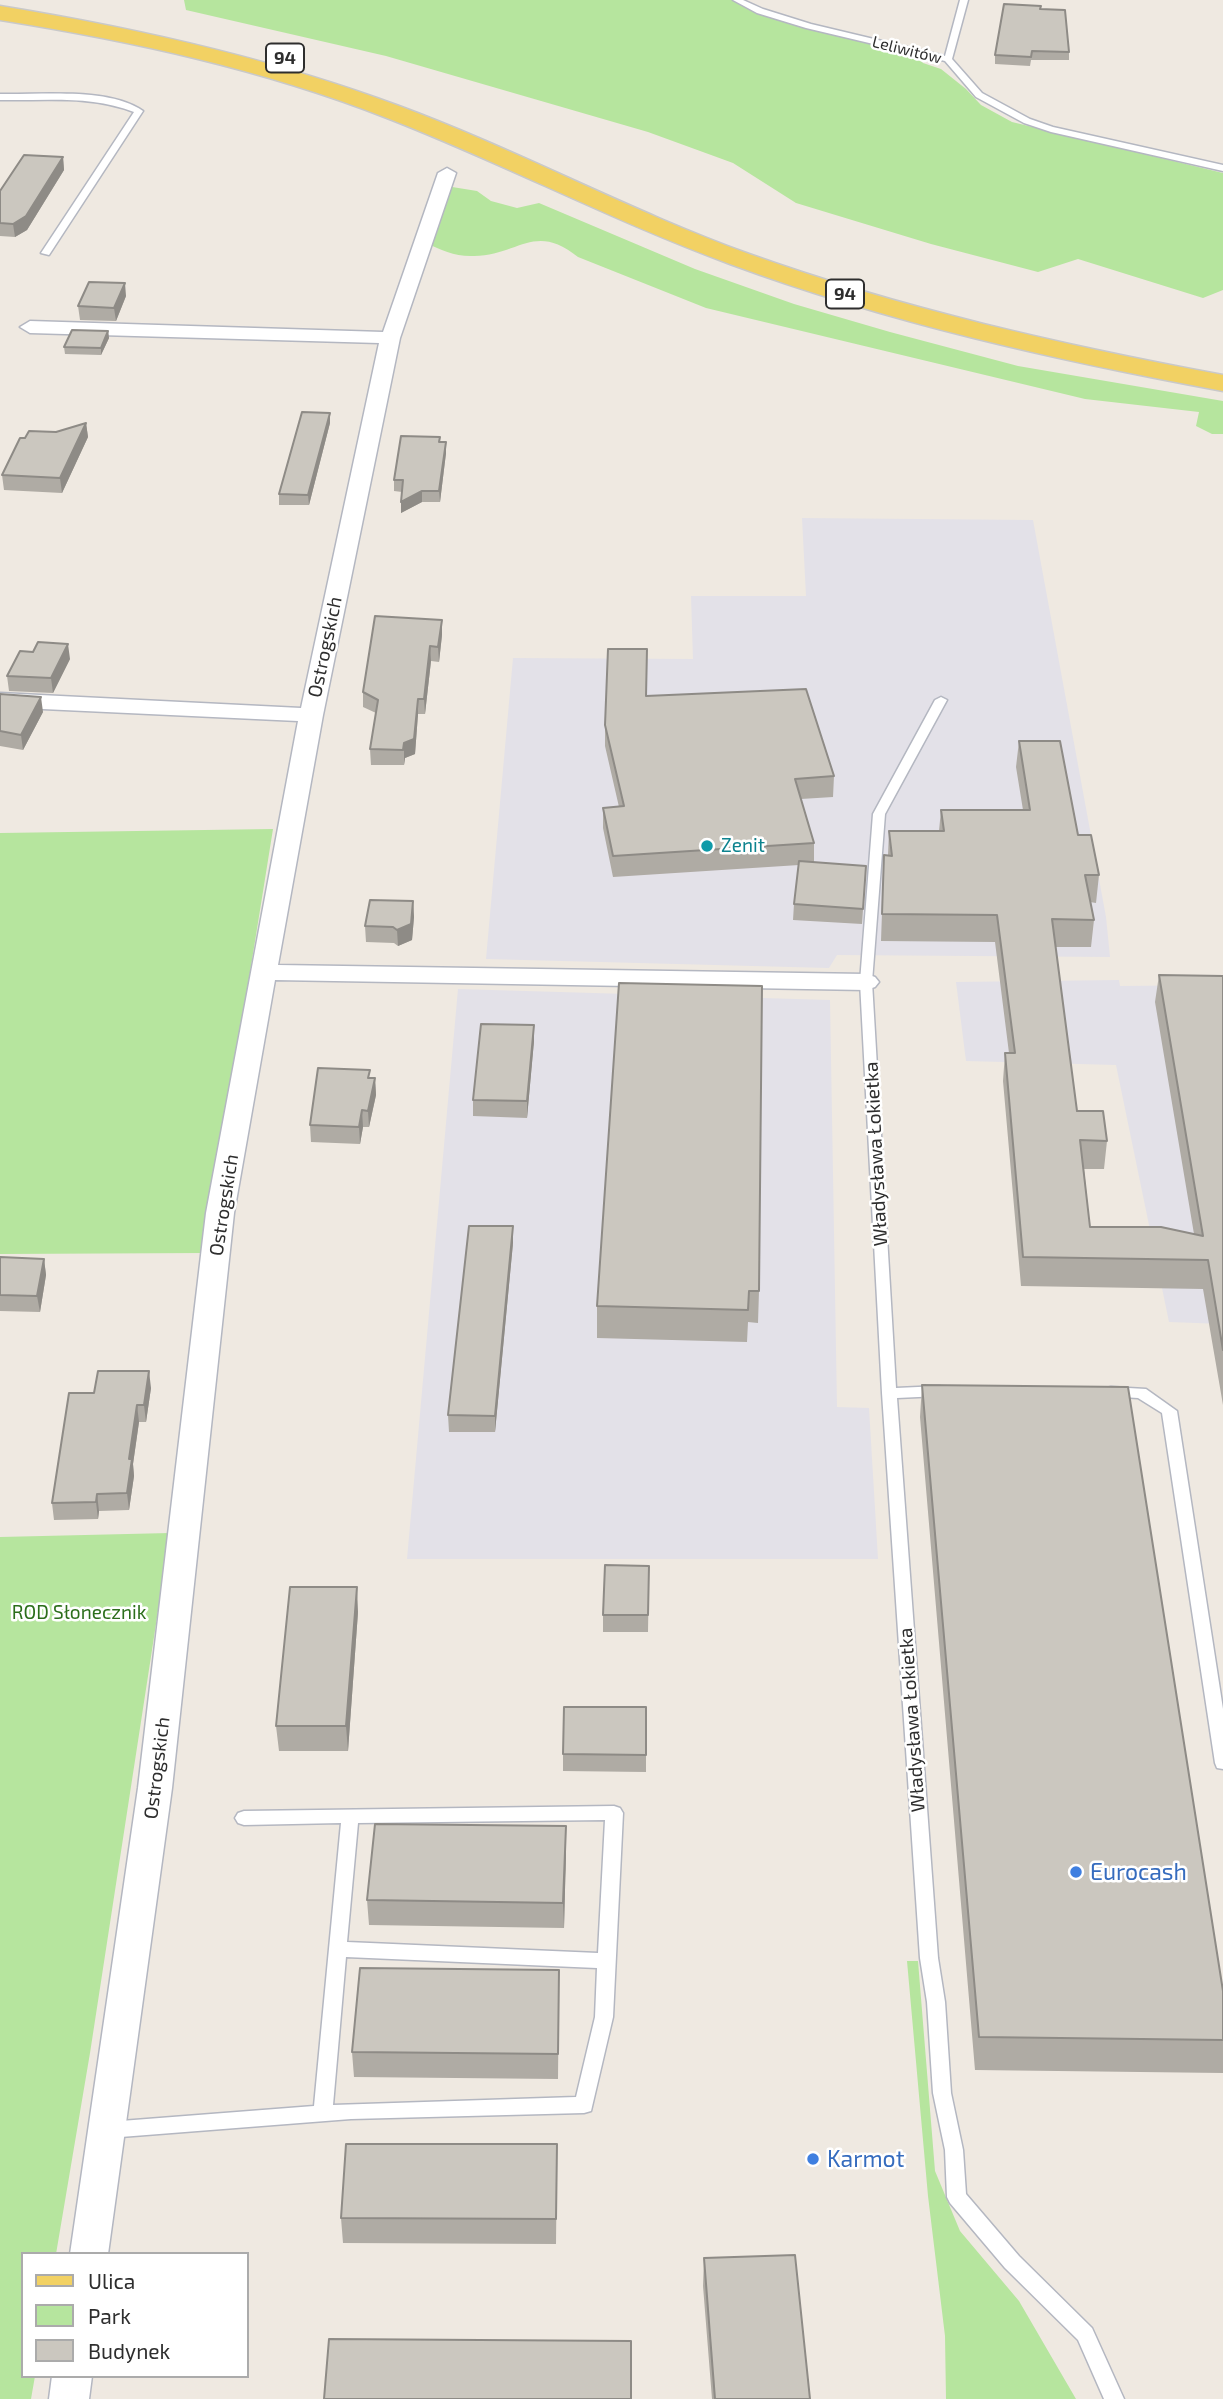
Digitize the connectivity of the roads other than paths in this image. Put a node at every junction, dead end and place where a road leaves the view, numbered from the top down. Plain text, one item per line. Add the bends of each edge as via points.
1 (7, 0) edge
2 (737, 0) edge
3 (964, 0) edge
4 (0, 13) edge
5 (948, 59) junction
6 (0, 97) edge
7 (1223, 168) edge
8 (447, 173) dead end
9 (46, 253) dead end
10 (30, 327) dead end
11 (390, 338) junction
12 (1223, 363) edge
13 (1223, 383) edge
14 (0, 700) edge
15 (941, 700) dead end
16 (311, 715) junction
17 (265, 972) junction
18 (866, 982) junction
19 (954, 1391) edge
20 (1099, 1391) edge
21 (889, 1393) junction
22 (1223, 1763) edge
23 (350, 1817) junction
24 (244, 1818) dead end
25 (337, 1949) junction
26 (606, 1961) junction
27 (323, 2113) junction
28 (107, 2130) junction
29 (89, 2252) edge
30 (72, 2378) edge
31 (69, 2399) edge
32 (1114, 2399) edge

1 - 12 main road, 94 via 165,28 257,50 435,108 679,215 770,249 1007,319
2 - 5 lane, Leliwitów via 809,26
3 - 5 lane
4 - 13 main road, 94 via 149,40 307,83 394,113 740,259 895,309 1066,352
5 - 7 lane, Leliwitów via 979,95 1027,121
6 - 9 lane via 79,100 139,111
8 - 11 street, Ostrogskich
10 - 11 street
11 - 16 street, Ostrogskich
14 - 16 street
15 - 18 lane, Władysława Łokietka via 879,814
16 - 17 street, Ostrogskich
17 - 18 street
17 - 28 street, Ostrogskich via 220,1213 155,1788
18 - 21 lane, Władysława Łokietka
19 - 21 lane
20 - 22 lane via 1141,1393 1169,1411
21 - 32 lane, Władysława Łokietka via 929,1958 957,2197 1012,2262 1085,2334
23 - 24 lane
23 - 25 lane
23 - 26 lane via 614,1813
25 - 26 lane
25 - 27 lane
26 - 27 lane via 604,2017 584,2105
27 - 28 lane
28 - 29 street, Ostrogskich
30 - 31 street

